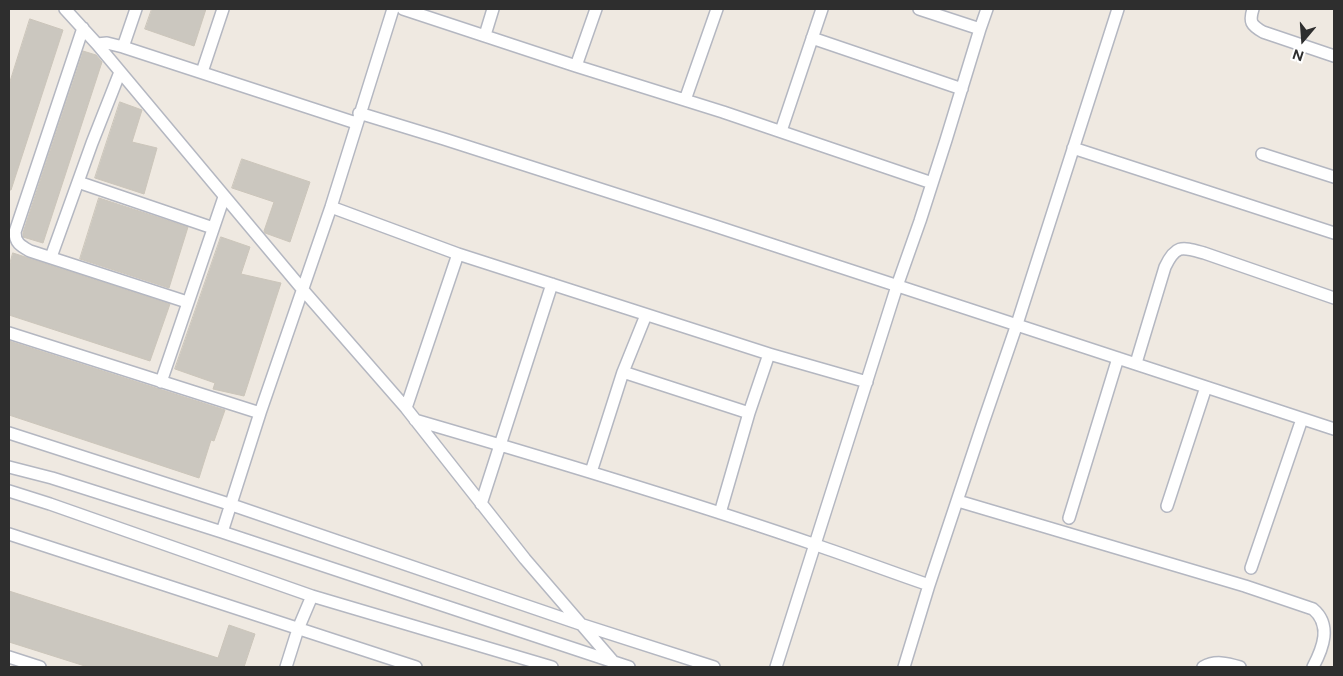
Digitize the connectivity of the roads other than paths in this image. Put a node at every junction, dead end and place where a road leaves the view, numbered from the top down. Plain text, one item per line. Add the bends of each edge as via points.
1 (65, 9) edge
2 (136, 9) edge
3 (223, 9) edge
4 (393, 9) edge
5 (403, 9) edge
6 (493, 9) edge
7 (596, 9) edge
8 (717, 9) edge
9 (822, 9) edge
10 (919, 9) edge
11 (987, 9) edge
12 (1118, 9) edge
13 (1253, 9) edge
14 (83, 28) junction
15 (980, 29) junction
16 (485, 35) junction
17 (812, 38) junction
18 (97, 44) junction
19 (123, 47) junction
20 (1334, 56) edge
21 (576, 66) junction
22 (120, 72) junction
23 (202, 72) junction
24 (962, 89) junction
25 (685, 100) junction
26 (358, 118) junction
27 (781, 131) junction
28 (1073, 148) junction
29 (1262, 154) dead end
30 (1334, 177) edge
31 (78, 182) junction
32 (932, 183) junction
33 (224, 197) junction
34 (331, 206) junction
35 (213, 228) junction
36 (1334, 233) edge
37 (458, 254) junction
38 (51, 257) junction
39 (552, 284) junction
40 (897, 286) junction
41 (303, 290) junction
42 (1334, 298) edge
43 (187, 302) junction
44 (646, 315) junction
45 (1017, 324) junction
46 (9, 333) edge
47 (768, 354) junction
48 (1118, 358) junction
49 (1136, 363) junction
50 (623, 372) junction
51 (161, 382) junction
52 (867, 382) junction
53 (1206, 387) junction
54 (406, 408) junction
55 (260, 413) junction
56 (749, 413) junction
57 (1302, 418) junction
58 (415, 420) junction
59 (1334, 429) edge
60 (9, 433) edge
61 (500, 445) junction
62 (9, 467) edge
63 (591, 472) junction
64 (9, 491) edge
65 (958, 501) junction
66 (481, 504) junction
67 (232, 505) junction
68 (1167, 506) dead end
69 (720, 513) junction
70 (1069, 518) dead end
71 (222, 532) junction
72 (9, 534) edge
73 (815, 544) junction
74 (1251, 568) dead end
75 (929, 585) junction
76 (312, 596) junction
77 (580, 624) junction
78 (298, 629) junction
79 (1329, 644) edge
80 (9, 657) edge
81 (616, 665) edge
82 (40, 667) edge
83 (286, 667) edge
84 (416, 667) edge
85 (552, 667) edge
86 (630, 667) edge
87 (714, 667) edge
88 (776, 667) edge
89 (904, 667) edge
90 (1203, 667) edge
91 (1240, 667) edge
92 (1313, 667) edge

1 - 14 street
2 - 19 street
3 - 23 street
4 - 26 street
5 - 16 street
6 - 16 street
7 - 21 street
8 - 25 street
9 - 17 street
10 - 15 street
11 - 15 street
12 - 28 street
13 - 20 street via 1252,23 1263,32
14 - 18 street
14 - 38 street via 14,232 20,246
15 - 24 street
16 - 21 street
17 - 24 street
17 - 27 street
18 - 19 street
18 - 22 street
19 - 23 street
21 - 25 street
22 - 31 street
22 - 33 street
23 - 26 street
24 - 32 street
25 - 27 street
26 - 34 street
26 - 40 street via 444,139
27 - 32 street
28 - 36 street
28 - 45 street
29 - 30 street
31 - 35 street
31 - 38 street
32 - 40 street
33 - 35 street
33 - 41 street
34 - 37 street
34 - 41 street
35 - 43 street
37 - 39 street
37 - 54 street
38 - 43 street
39 - 44 street
39 - 61 street
40 - 45 street
40 - 52 street
41 - 54 street
41 - 55 street
42 - 49 street via 1204,253 1178,249 1164,267
43 - 51 street
44 - 47 street
44 - 50 street
45 - 48 street
45 - 65 street
46 - 51 street
47 - 52 street
47 - 56 street
48 - 49 street
48 - 70 street
49 - 53 street
50 - 56 street
50 - 63 street
51 - 55 street
52 - 73 street
53 - 57 street
53 - 68 street
54 - 58 street
55 - 67 street
56 - 69 street
57 - 59 street
57 - 74 street
58 - 61 street
58 - 66 street
60 - 67 street
61 - 63 street
61 - 66 street
62 - 71 street
63 - 69 street
64 - 76 street
65 - 75 street
65 - 79 street via 1313,609 1320,615
66 - 77 street
67 - 71 street
67 - 77 street
69 - 73 street
71 - 81 street
72 - 78 street
73 - 75 street
73 - 88 street
75 - 89 street
76 - 78 street
76 - 85 street
77 - 81 street
77 - 87 street
78 - 83 street
78 - 84 street
79 - 92 street
80 - 82 street
81 - 86 street
90 - 91 street via 1212,662

